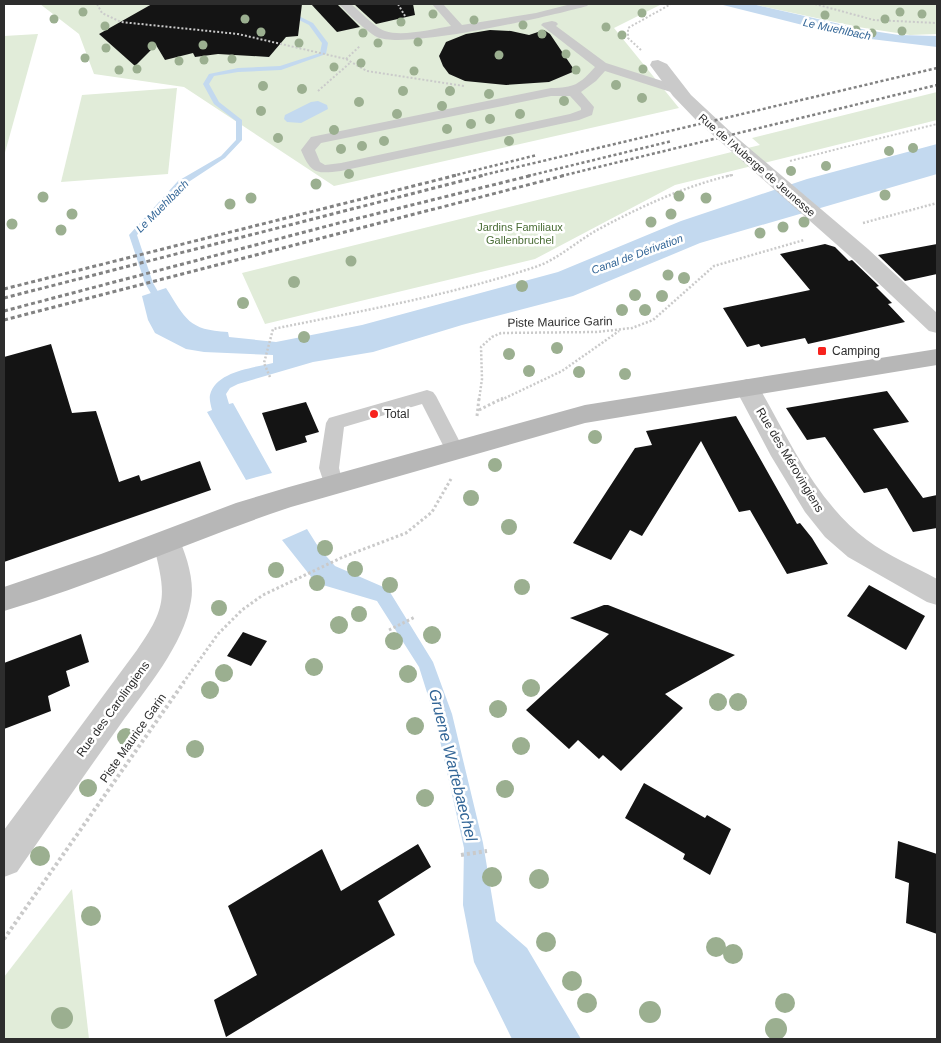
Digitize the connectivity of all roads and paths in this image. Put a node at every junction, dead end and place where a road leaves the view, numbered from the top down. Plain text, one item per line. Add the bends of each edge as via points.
1 (97, 4) edge
2 (345, 4) edge
3 (437, 4) edge
4 (584, 4) edge
5 (671, 4) edge
6 (815, 4) edge
7 (531, 12) junction
8 (937, 23) edge
9 (459, 28) junction
10 (351, 62) junction
11 (658, 65) joint
12 (602, 66) junction
13 (470, 87) dead end
14 (677, 90) junction
15 (318, 91) dead end
16 (573, 92) junction
17 (937, 124) edge
18 (766, 173) junction
19 (937, 203) edge
20 (834, 231) junction
21 (937, 326) edge
22 (620, 331) junction
23 (937, 356) edge
24 (270, 378) dead end
25 (746, 388) junction
26 (479, 410) junction
27 (474, 423) dead end
28 (455, 450) junction
29 (450, 481) dead end
30 (333, 484) junction
31 (167, 542) junction
32 (937, 593) edge
33 (4, 599) edge
34 (416, 617) dead end
35 (389, 630) dead end
36 (487, 851) dead end
37 (461, 855) dead end
38 (4, 859) edge
39 (4, 939) edge

1 - 10 path via 102,13 121,22 238,34
2 - 9 lane via 380,34 411,36
3 - 9 lane
4 - 7 lane
5 - 11 path via 628,28 628,38
6 - 8 path via 874,20
7 - 9 lane
7 - 12 lane via 552,24 547,25
10 - 13 path via 367,70
10 - 15 path
11 - 14 street, Rue de l'Auberge de Jeunesse
12 - 14 lane
12 - 16 lane
14 - 18 street, Rue de l'Auberge de Jeunesse
16 - 16 lane via 550,92 316,140 308,150 314,165 324,169 564,120 587,112 588,107
17 - 18 path
18 - 20 street, Rue de l'Auberge de Jeunesse
18 - 24 path via 699,184 651,203 599,229 540,265 390,305 273,329 264,363
19 - 20 path, Piste Maurice Garin
20 - 21 street, Rue de l'Auberge de Jeunesse via 890,278
20 - 22 path, Piste Maurice Garin via 714,266 653,320
22 - 26 path via 562,371
22 - 26 path, Piste Maurice Garin via 514,332 492,336 481,347
23 - 25 main road
25 - 28 main road via 585,414
25 - 32 street, Rue des Mérovingiens via 815,505 835,530 858,549
26 - 27 path, Piste Maurice Garin
28 - 30 main road
28 - 30 lane via 427,396 335,423 329,468
29 - 39 path, Piste Maurice Garin via 432,512 406,533 343,557 263,595 218,634
30 - 31 main road via 246,511
31 - 33 main road
31 - 38 street, Rue des Carolingiens via 178,599 166,632
34 - 35 path
36 - 37 path

